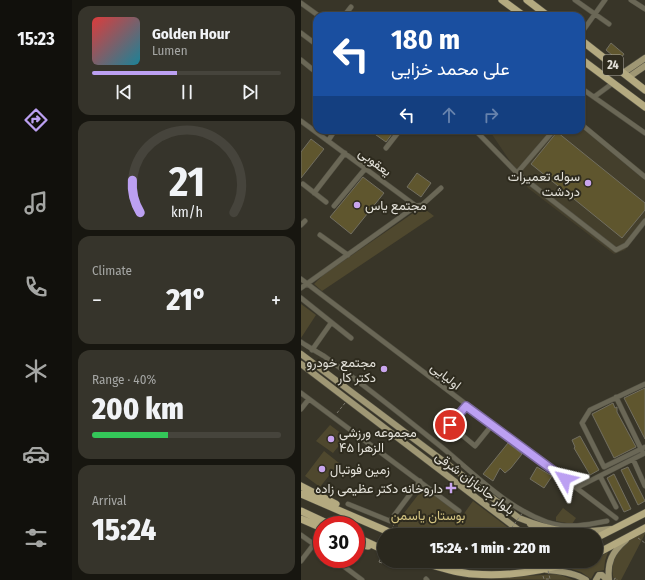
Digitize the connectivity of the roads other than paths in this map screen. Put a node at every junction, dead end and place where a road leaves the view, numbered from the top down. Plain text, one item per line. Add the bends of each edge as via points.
1 (502, 0) edge
2 (527, 0) edge
3 (575, 0) edge
4 (605, 0) edge
5 (301, 1) edge
6 (633, 1) edge
7 (351, 7) dead end
8 (645, 9) edge
9 (314, 12) edge
10 (347, 12) edge
11 (517, 12) edge
12 (543, 12) edge
13 (595, 14) junction
14 (609, 24) dead end
15 (585, 28) edge
16 (301, 33) edge
17 (313, 42) edge
18 (585, 43) edge
19 (645, 58) edge
20 (301, 60) edge
21 (585, 62) edge
22 (645, 66) edge
23 (313, 70) edge
24 (626, 75) junction
25 (613, 83) junction
26 (645, 90) edge
27 (585, 91) edge
28 (594, 97) junction
29 (645, 107) edge
30 (301, 121) edge
31 (585, 127) edge
32 (313, 130) edge
33 (645, 133) edge
34 (319, 134) edge
35 (332, 134) edge
36 (397, 134) edge
37 (479, 134) edge
38 (551, 134) edge
39 (328, 141) junction
40 (386, 148) dead end
41 (345, 153) junction
42 (365, 168) junction
43 (517, 173) junction
44 (645, 177) edge
45 (303, 184) dead end
46 (441, 188) dead end
47 (314, 193) junction
48 (326, 202) dead end
49 (334, 206) dead end
50 (416, 206) junction
51 (305, 221) dead end
52 (645, 221) edge
53 (301, 225) edge
54 (321, 235) dead end
55 (348, 255) junction
56 (301, 280) edge
57 (307, 284) junction
58 (301, 288) edge
59 (301, 298) edge
60 (331, 323) junction
61 (351, 338) dead end
62 (301, 342) edge
63 (313, 350) junction
64 (301, 354) edge
65 (301, 364) edge
66 (645, 384) edge
67 (301, 393) edge
68 (616, 398) junction
69 (309, 399) junction
70 (466, 406) junction
71 (301, 410) edge
72 (493, 425) junction
73 (644, 451) edge
74 (633, 459) junction
75 (600, 476) junction
76 (420, 481) junction
77 (301, 486) edge
78 (645, 486) edge
79 (576, 488) junction
80 (301, 494) edge
81 (348, 504) dead end
82 (517, 507) junction
83 (616, 508) dead end
84 (301, 511) edge
85 (459, 511) dead end
86 (513, 513) junction
87 (645, 513) edge
88 (313, 517) edge
89 (616, 518) dead end
90 (301, 519) edge
91 (525, 520) junction
92 (607, 521) dead end
93 (313, 524) edge
94 (378, 528) edge
95 (381, 528) edge
96 (510, 528) edge
97 (535, 528) edge
98 (645, 528) edge
99 (615, 529) junction
100 (301, 534) edge
101 (633, 534) junction
102 (603, 535) edge
103 (365, 542) edge
104 (313, 543) edge
105 (313, 545) edge
106 (365, 545) edge
107 (376, 547) joint
108 (603, 550) edge
109 (301, 561) edge
110 (346, 568) edge
111 (448, 568) edge
112 (550, 568) edge
113 (546, 569) junction
114 (362, 580) edge
115 (586, 580) edge
116 (596, 580) edge
117 (608, 580) edge

1 - 11 highway
2 - 12 highway
3 - 13 street
4 - 13 street
5 - 9 street
6 - 8 street
7 - 10 street
13 - 14 street
13 - 15 street
16 - 17 street
18 - 24 highway, 24
19 - 24 main road
20 - 23 street
21 - 25 highway, 24
22 - 24 main road
24 - 26 highway, 24
25 - 28 street
25 - 29 highway, 24
27 - 28 street
28 - 33 street
30 - 32 street, یعقوبی
31 - 44 street
34 - 39 street, یعقوبی
35 - 39 street
36 - 40 street
37 - 43 street
38 - 43 street
39 - 41 street, یعقوبی
41 - 42 street, یعقوبی
41 - 47 street
42 - 49 street
42 - 50 street, یعقوبی
43 - 52 street via 616,250 626,245
45 - 47 street
46 - 50 street via 422,205
47 - 48 street
50 - 55 street
51 - 53 street
54 - 55 street
55 - 57 street
56 - 57 street, اولیایی
57 - 58 street
57 - 70 street, اولیایی
59 - 60 street
60 - 61 street
60 - 63 street
62 - 63 street
63 - 82 street via 369,389
64 - 86 main road, بلوار جانبازان شرقی
65 - 96 main road, بلوار جانبازان شرقی
66 - 68 street
67 - 69 street
68 - 73 street
68 - 73 street via 589,410 582,423 604,467
69 - 71 street
69 - 76 street
70 - 72 street, اولیایی
70 - 72 street via 450,425 475,446
72 - 79 street, اولیایی
73 - 74 street
74 - 75 street
74 - 78 street
75 - 79 street
75 - 83 street
76 - 81 street via 389,521
76 - 85 street
77 - 95 highway
79 - 89 street, اولیایی
80 - 94 highway
82 - 86 street
82 - 92 street via 557,525 589,525
84 - 88 highway
86 - 91 main road, بلوار جانبازان شرقی
87 - 99 highway
90 - 93 highway
91 - 97 main road
91 - 99 main road, بلوار جانبازان شرقی via 567,532
98 - 101 highway
99 - 102 highway
100 - 104 street
101 - 108 highway
101 - 117 main road via 609,559
103 - 107 highway
105 - 109 street
106 - 107 highway
110 - 114 street
111 - 113 highway via 472,574 513,574
112 - 113 highway
113 - 115 main road via 580,576
116 - 117 main road via 602,575

